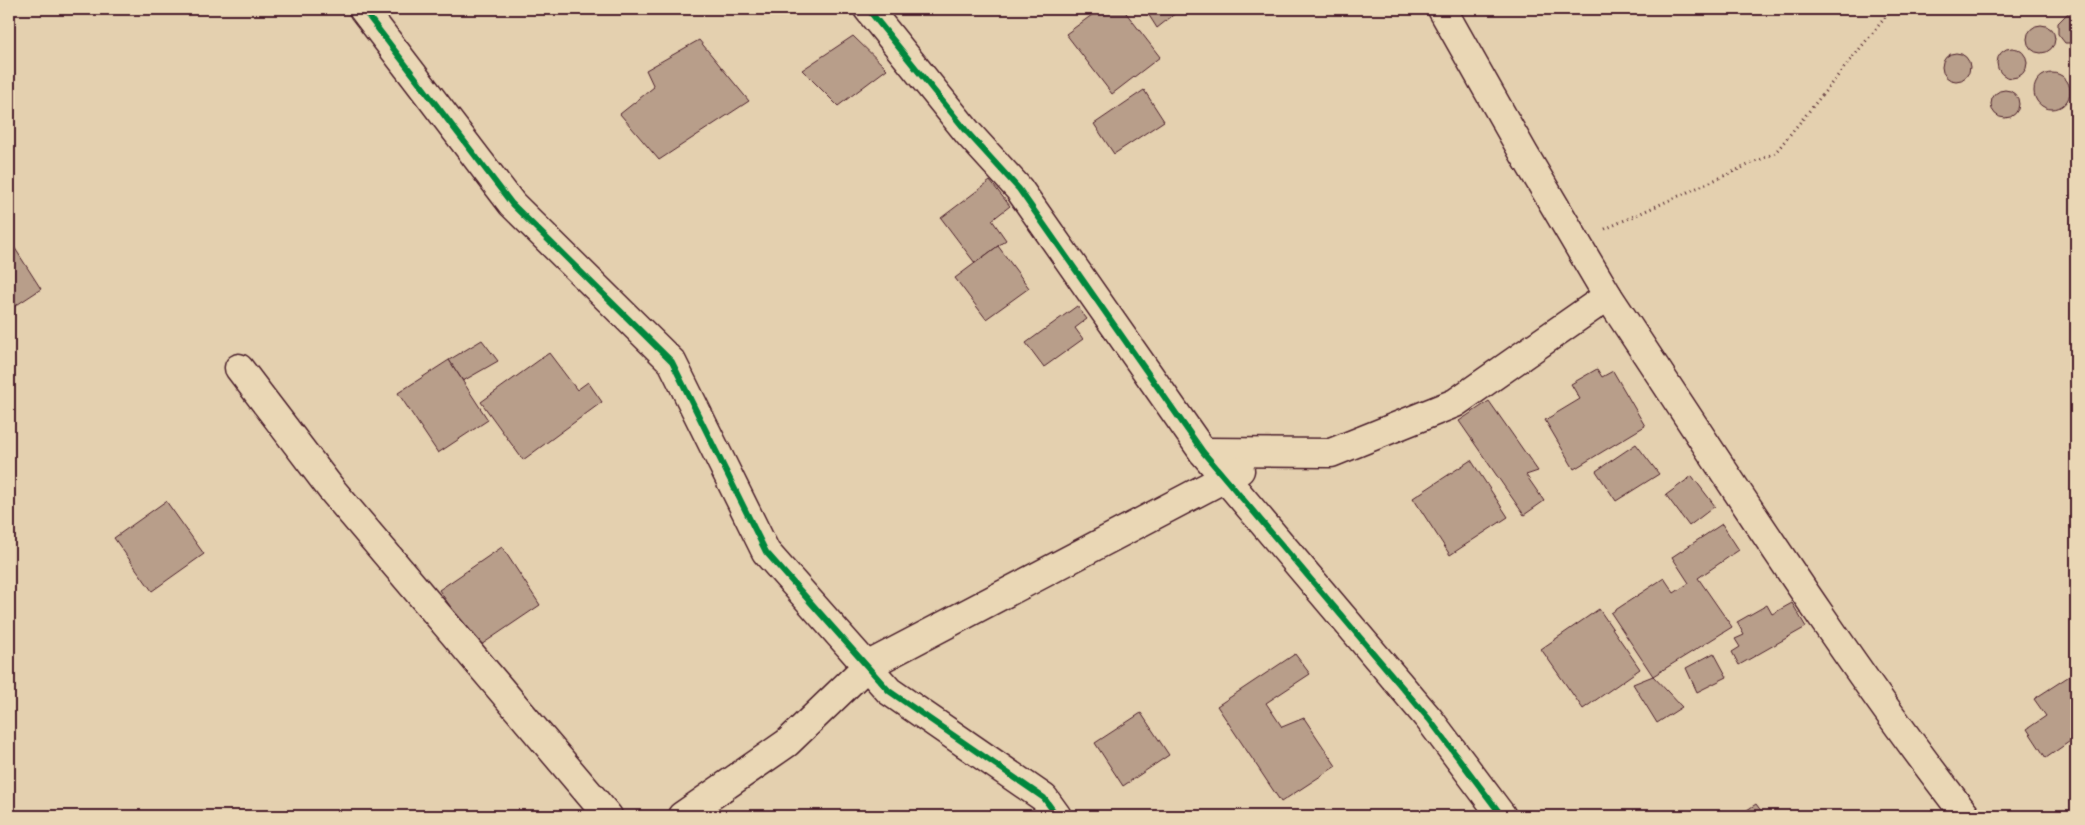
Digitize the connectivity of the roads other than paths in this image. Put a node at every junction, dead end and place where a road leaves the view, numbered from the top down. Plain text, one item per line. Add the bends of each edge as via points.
1 (363, 9) edge
2 (868, 9) edge
3 (1443, 9) edge
4 (1608, 296) junction
5 (239, 368) dead end
6 (1203, 452) junction
7 (1272, 453) junction
8 (1225, 478) junction
9 (868, 666) junction
10 (608, 816) edge
11 (682, 816) edge
12 (1057, 816) edge
13 (1502, 816) edge
14 (1966, 816) edge

1 - 9 street via 512,204 672,362 766,552
2 - 6 street via 968,133 1019,189
3 - 4 street
4 - 7 street via 1455,403 1331,453
4 - 14 street via 1822,617
5 - 10 street via 332,490
6 - 7 street
6 - 8 street
7 - 8 street
8 - 9 street
8 - 13 street via 1430,719
9 - 11 street via 787,742
9 - 12 street via 890,691 1044,798

